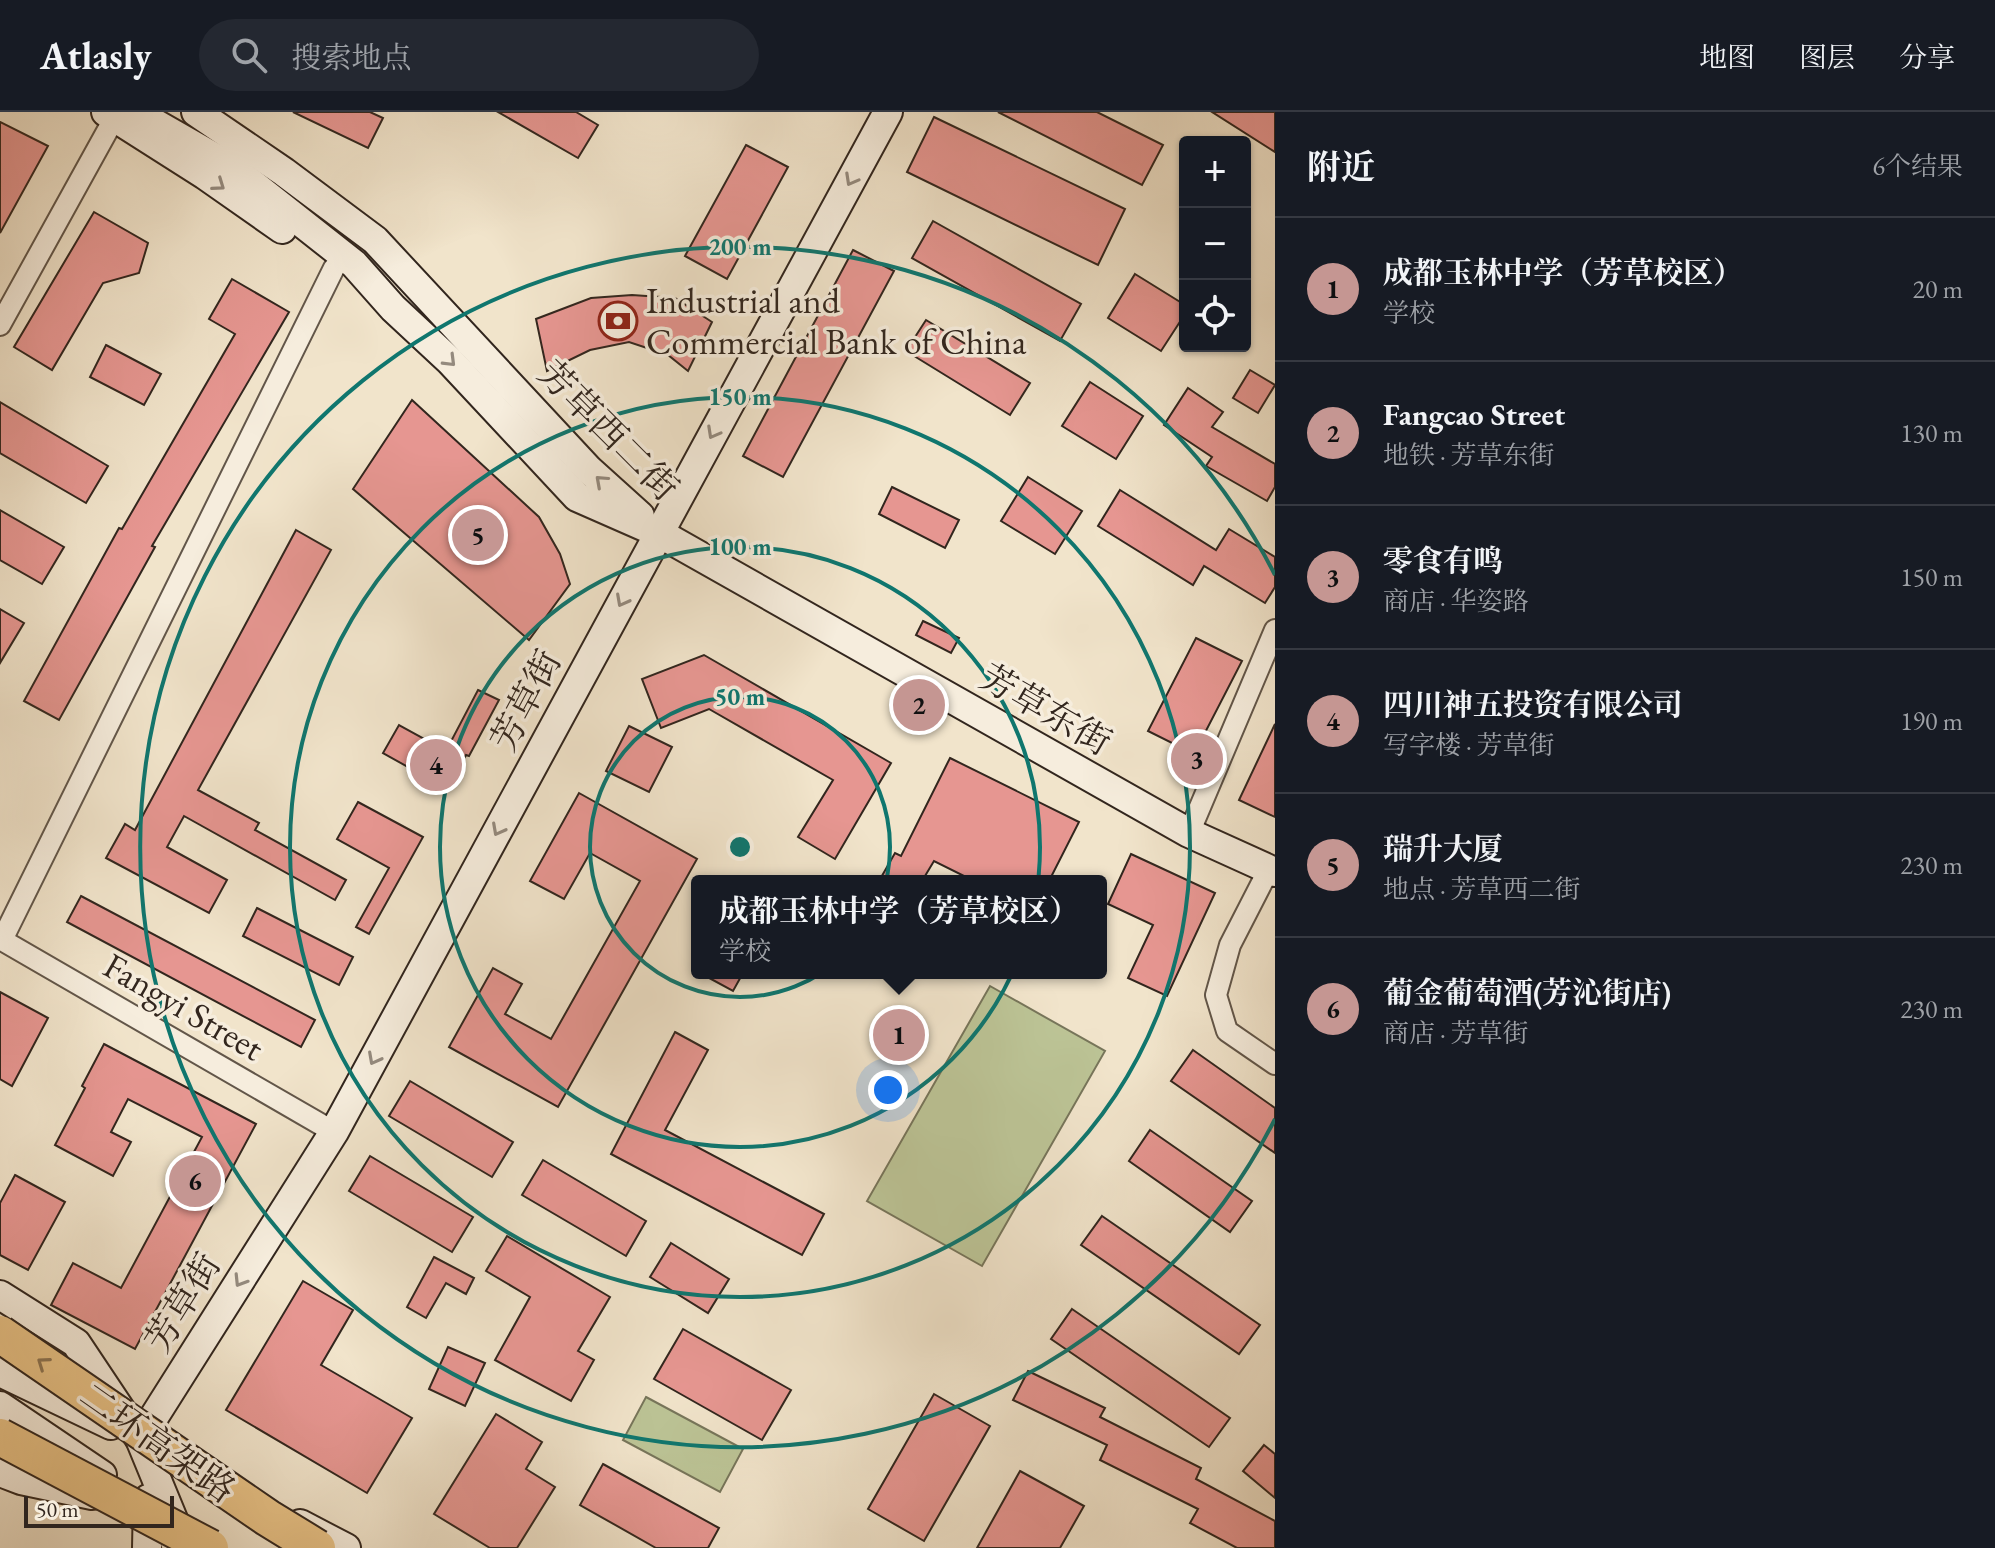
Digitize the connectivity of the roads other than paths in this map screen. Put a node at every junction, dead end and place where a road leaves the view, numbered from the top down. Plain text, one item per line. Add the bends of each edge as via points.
1 (159, 112) edge
2 (888, 112) edge
3 (201, 113) edge
4 (119, 114) edge
5 (334, 268) junction
6 (427, 299) junction
7 (393, 308) junction
8 (0, 325) edge
9 (659, 533) junction
10 (1275, 630) edge
11 (1189, 833) junction
12 (1272, 870) edge
13 (1, 939) edge
14 (1275, 1064) edge
15 (334, 1132) junction
16 (0, 1295) edge
17 (0, 1334) edge
18 (0, 1372) edge
19 (0, 1406) edge
20 (0, 1437) edge
21 (140, 1439) junction
22 (0, 1472) edge
23 (149, 1506) junction
24 (175, 1536) edge
25 (147, 1548) edge
26 (210, 1548) edge
27 (221, 1548) edge
28 (317, 1548) edge
29 (346, 1548) edge

1 - 6 main road via 250,169
2 -> 9 main road, 芳草街
3 - 6 main road via 375,240
4 -> 5 main road
4 - 7 main road via 231,167 354,264
4 - 8 street
5 - 7 main road
5 - 13 street
9 -> 6 main road, 芳草西二街 via 589,470
7 -> 9 main road, 芳草西二街 via 577,497
9 - 11 main road, 芳草东街
9 -> 15 main road, 芳草街
10 - 11 street
11 - 12 main road, 芳草东街
12 - 14 street via 1230,945 1216,995 1227,1031
13 - 15 street, Fangyi Street
15 -> 21 main road, 芳草街
16 - 21 main road via 76,1343
28 -> 17 highway, 二环高架路, bridge
18 - 21 main road
19 - 23 main road
20 - 26 highway, 二环高架路, bridge
21 - 23 main road
21 - 24 main road
21 - 29 main road
22 - 23 main road
23 - 24 main road
23 - 25 main road
24 - 27 main road

